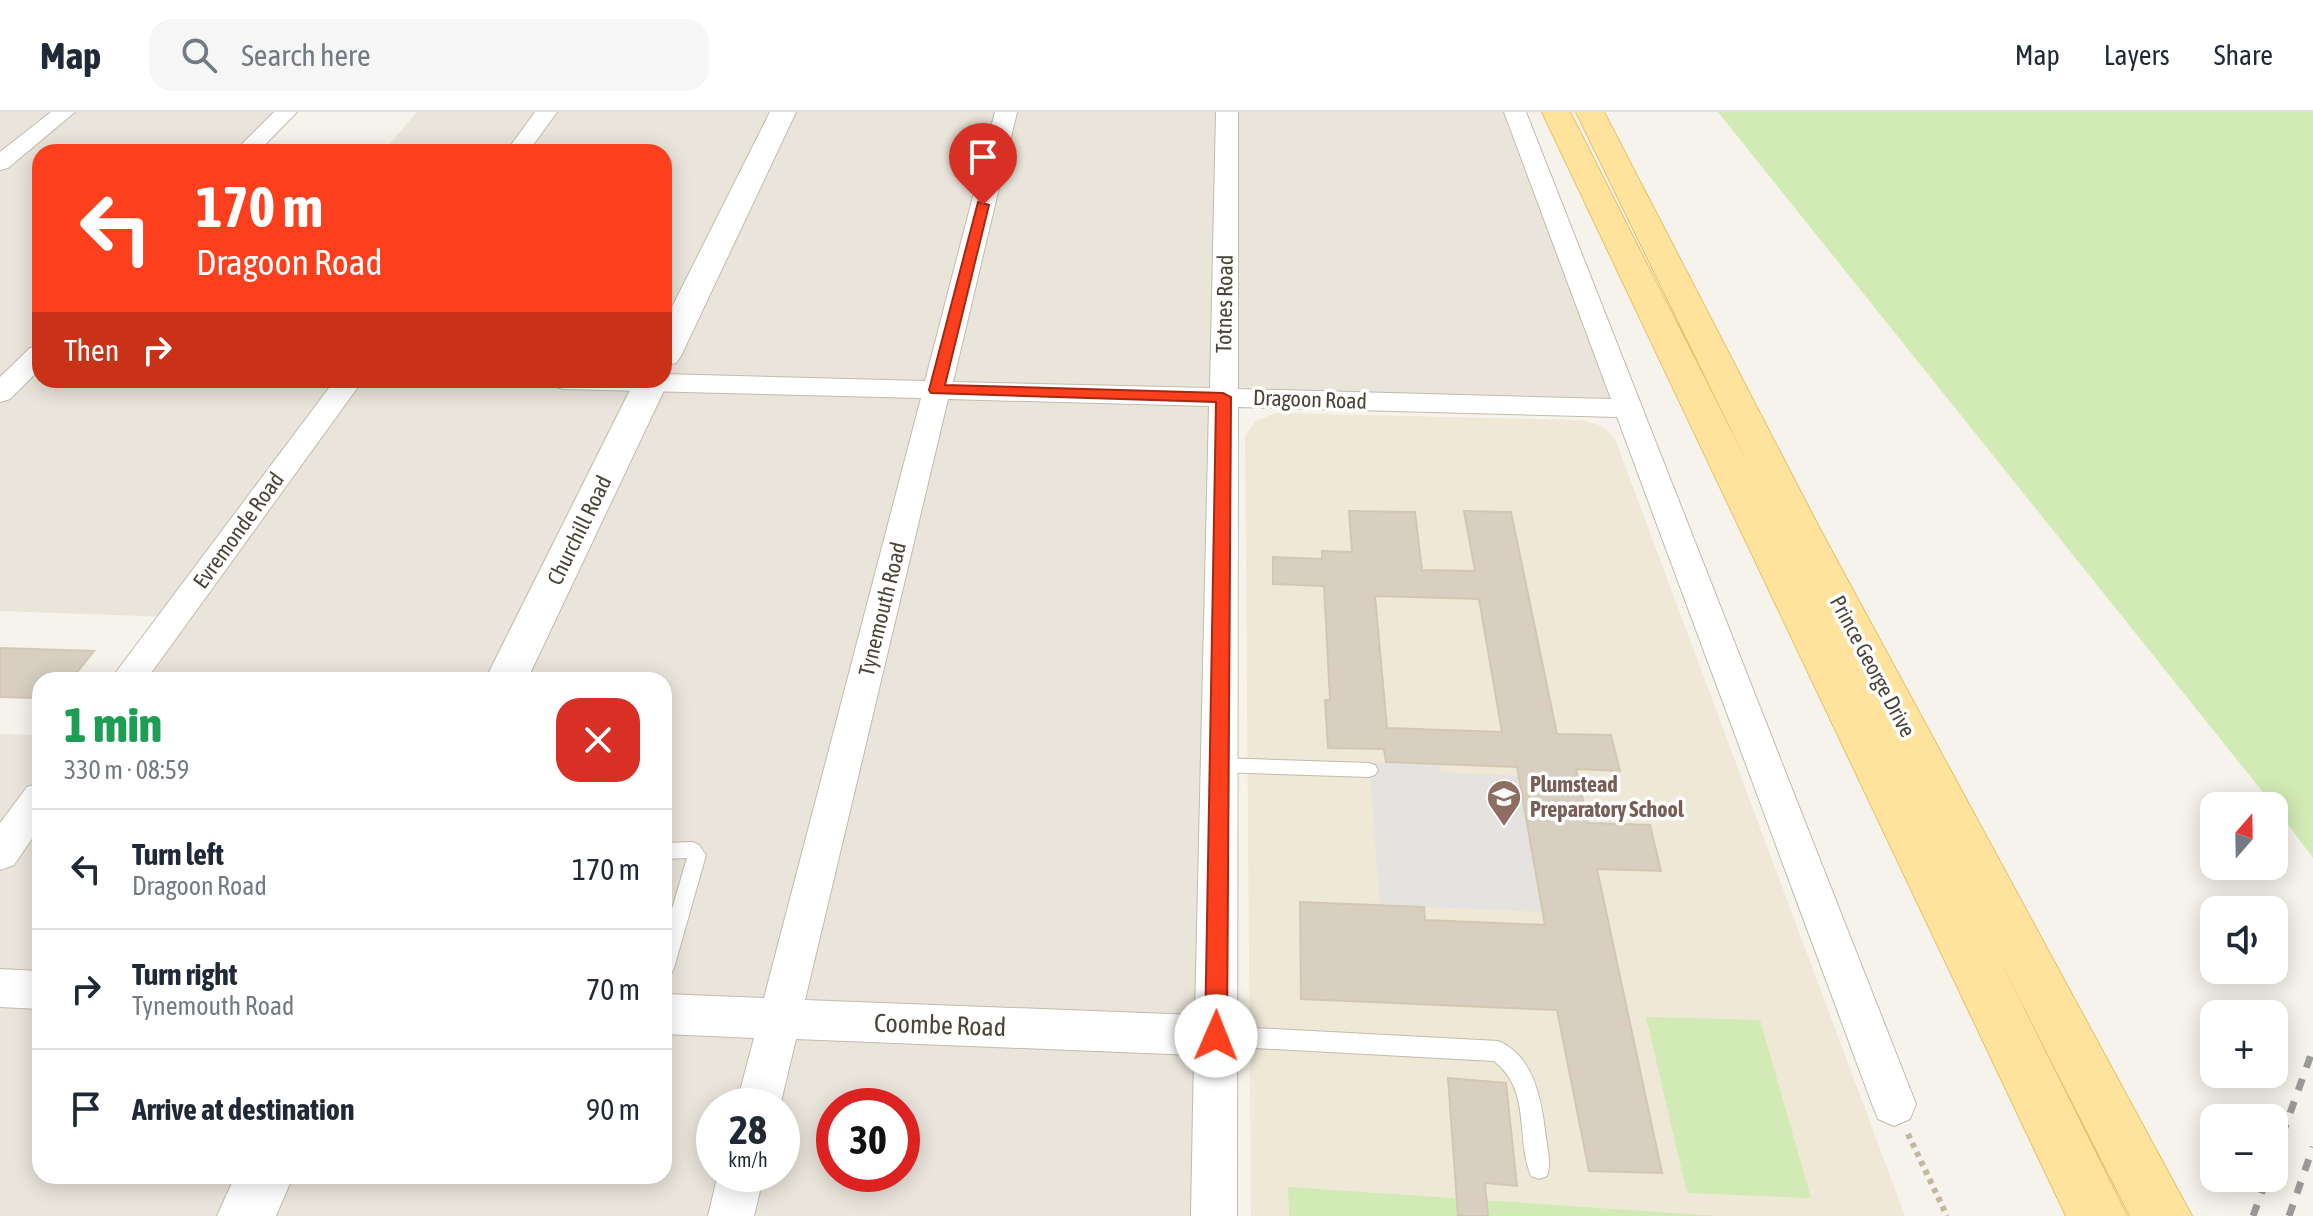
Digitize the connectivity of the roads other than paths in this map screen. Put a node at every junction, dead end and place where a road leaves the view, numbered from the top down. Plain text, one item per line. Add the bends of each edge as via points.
1 (64, 112) edge
2 (286, 112) edge
3 (546, 112) edge
4 (783, 112) edge
5 (1006, 112) edge
6 (1227, 112) edge
7 (1590, 112) edge
8 (1531, 117) edge
9 (253, 144) edge
10 (523, 144) edge
11 (0, 163) edge
12 (672, 340) edge
13 (27, 363) edge
14 (672, 374) edge
15 (343, 388) edge
16 (649, 388) edge
17 (936, 390) junction
18 (0, 393) edge
19 (1223, 397) junction
20 (1626, 408) junction
21 (133, 672) edge
22 (510, 672) edge
23 (1219, 765) junction
24 (1369, 770) dead end
25 (32, 809) edge
26 (672, 851) edge
27 (0, 853) edge
28 (672, 941) edge
29 (0, 988) edge
30 (32, 990) edge
31 (672, 1014) edge
32 (780, 1019) junction
33 (1216, 1036) junction
34 (763, 1088) edge
35 (1894, 1104) road end
36 (1539, 1168) dead end
37 (261, 1184) edge
38 (737, 1192) edge
39 (246, 1216) edge
40 (731, 1216) edge
41 (1214, 1216) edge
42 (2097, 1216) edge
43 (2162, 1216) edge

1 - 11 street
2 - 9 street
3 - 10 street
4 - 12 street, Churchill Road
5 - 17 street, Tynemouth Road
6 - 19 street, Totnes Road
7 - 43 main road, Prince George Drive via 1801,531
8 - 20 street, Prince George Drive
8 - 42 main road, Prince George Drive
13 - 18 street
14 - 17 street, Dragoon Road
15 - 21 street, Evremonde Road
16 - 22 street, Churchill Road
17 - 19 street, Dragoon Road
17 - 32 street, Tynemouth Road
19 - 20 street, Dragoon Road
19 - 23 street, Totnes Road
20 - 35 street, Prince George Drive via 1680,536
23 - 24 lane
23 - 33 street, Totnes Road
25 - 27 street
26 - 28 lane via 693,850 697,855
29 - 30 street
31 - 32 street, Coombe Road
32 - 33 street, Coombe Road
32 - 34 street, Tynemouth Road
33 - 36 lane via 1498,1051 1524,1076
33 - 41 street, Totnes Road
37 - 39 street
38 - 40 street

